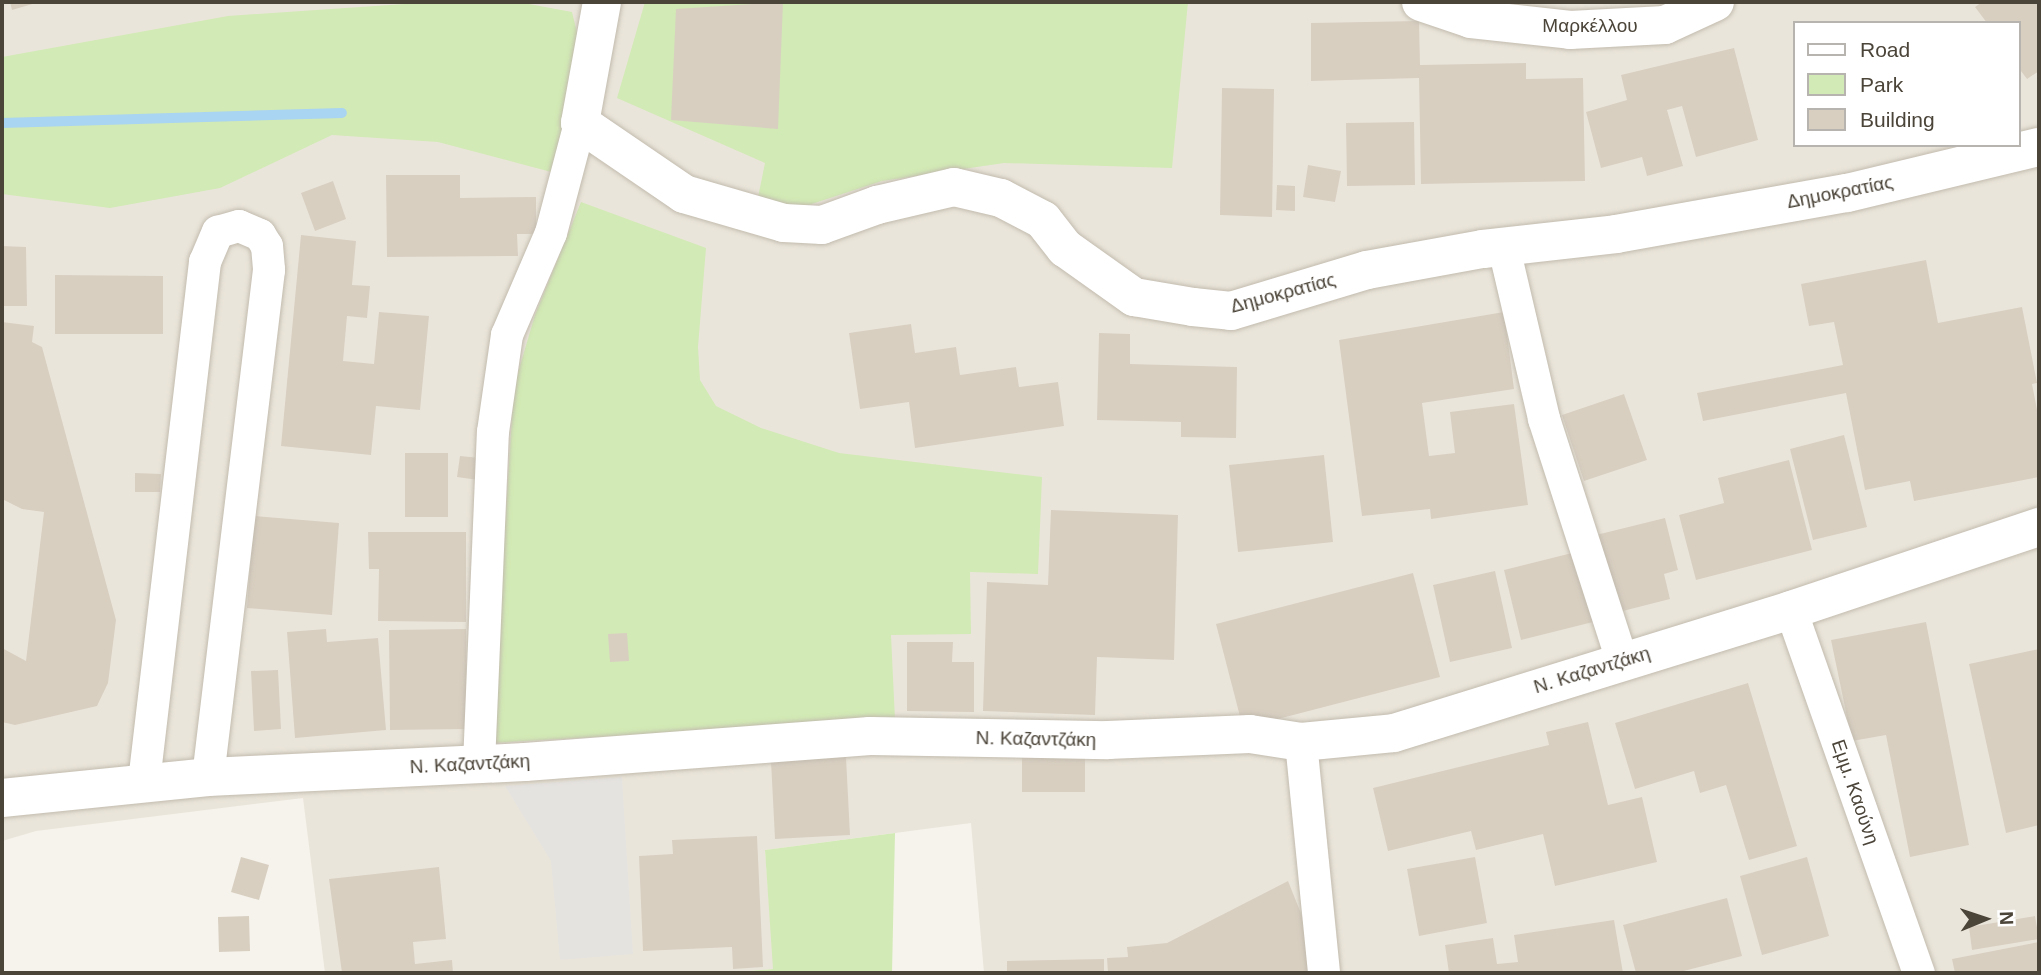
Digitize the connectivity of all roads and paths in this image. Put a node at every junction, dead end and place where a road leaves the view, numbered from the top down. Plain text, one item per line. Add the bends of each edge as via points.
1 (603, 2) edge
2 (1421, 2) edge
3 (1715, 2) edge
4 (580, 123) junction
5 (2039, 147) edge
6 (1504, 248) junction
7 (2039, 527) edge
8 (1791, 610) junction
9 (1622, 661) junction
10 (1301, 742) junction
11 (478, 764) junction
12 (208, 777) junction
13 (144, 782) junction
14 (2, 798) edge
15 (1324, 973) edge
16 (1919, 973) edge

1 - 4 street
2 - 3 street, Μαρκέλλου via 1471,19 1570,30 1665,25
4 - 6 street, Δημοκρατίας via 684,194 784,223 822,225 877,205 954,187 1001,198 1043,220 1065,248 1134,297 1193,307 1231,311 1367,270
4 - 11 street via 551,233 507,335 493,432
5 - 6 street, Δημοκρατίας via 1847,192 1616,234
6 - 9 street via 1544,419
7 - 8 street, Ν. Καζαντζάκη
8 - 9 street, Ν. Καζαντζάκη
8 - 16 street, Εμμ. Καούνη
9 - 10 street, Ν. Καζαντζάκη via 1394,733
10 - 11 street, Ν. Καζαντζάκη via 1250,734 1108,740 870,736
10 - 15 street
11 - 12 street, Ν. Καζαντζάκη
12 - 13 street, Ν. Καζαντζάκη
12 - 13 street via 269,270 267,246 260,235 239,226 218,232 205,262
13 - 14 street, Ν. Καζαντζάκη

